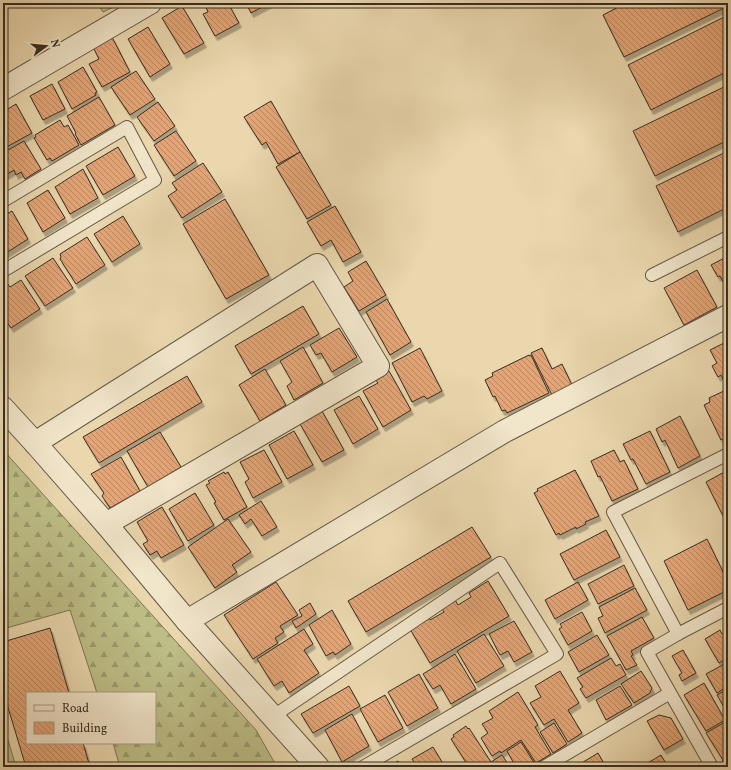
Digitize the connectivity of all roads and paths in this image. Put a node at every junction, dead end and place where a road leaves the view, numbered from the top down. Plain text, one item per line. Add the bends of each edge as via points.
1 (150, 3) edge
2 (3, 89) edge
3 (3, 201) edge
4 (728, 237) edge
5 (3, 271) edge
6 (652, 275) dead end
7 (728, 316) edge
8 (3, 408) edge
9 (36, 443) junction
10 (728, 454) edge
11 (106, 524) junction
12 (728, 608) edge
13 (187, 621) junction
14 (678, 634) junction
15 (670, 693) junction
16 (272, 717) junction
17 (318, 767) edge
18 (363, 767) edge
19 (544, 767) edge
20 (712, 767) edge

1 - 2 street
3 - 5 lane via 127,127 155,180
4 - 6 lane
7 - 13 street via 505,431
8 - 9 street
9 - 11 street
9 - 11 street via 318,266 378,366
10 - 14 lane via 613,512
11 - 13 street
12 - 14 lane
13 - 16 street
14 - 15 lane via 646,652
15 - 19 lane
15 - 20 lane
16 - 17 street
16 - 18 lane via 500,562 557,654

